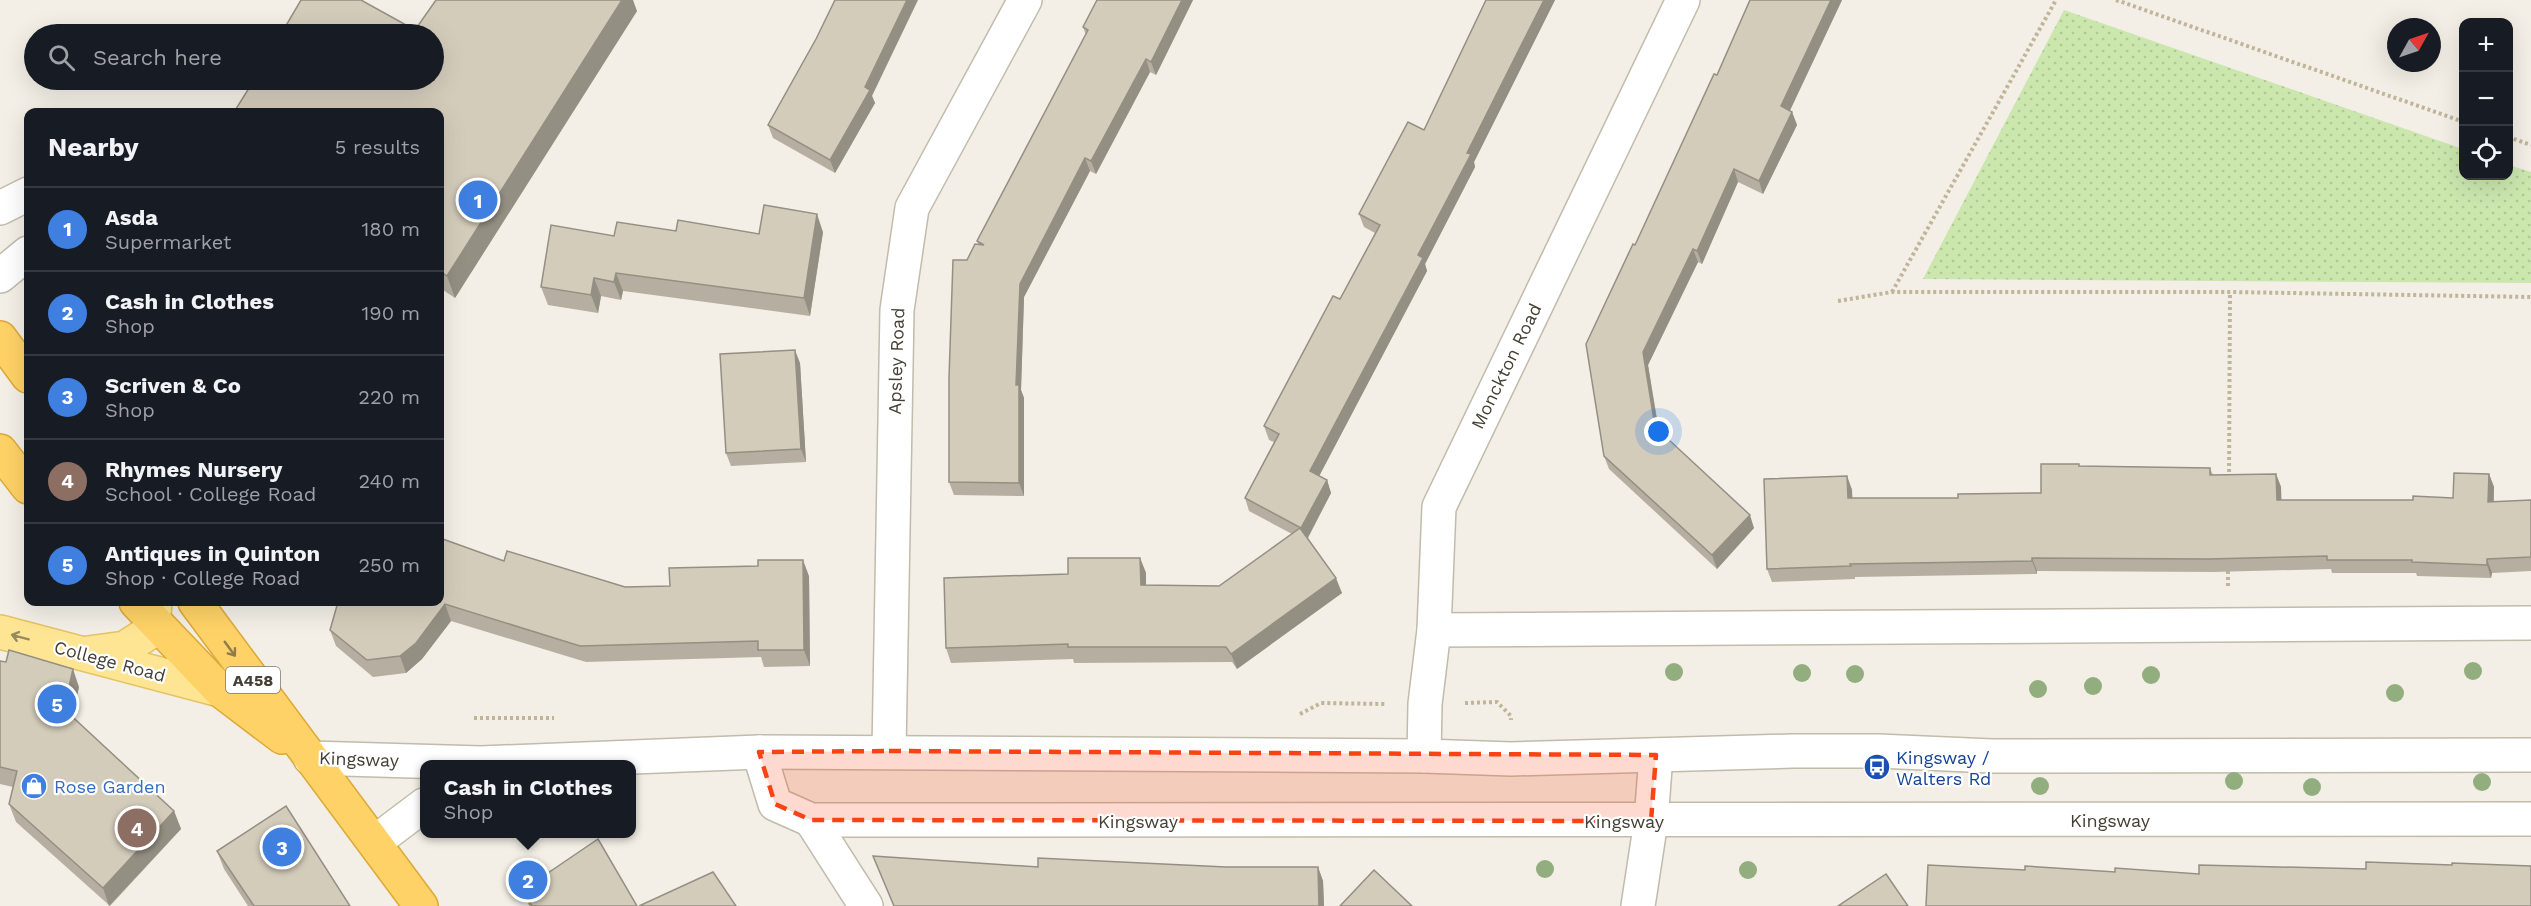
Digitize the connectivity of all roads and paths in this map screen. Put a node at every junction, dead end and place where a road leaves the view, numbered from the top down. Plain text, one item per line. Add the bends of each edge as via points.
1 (1024, 0) edge
2 (1683, 0) edge
3 (2056, 0) edge
4 (2116, 0) edge
5 (2459, 121) edge
6 (2513, 139) edge
7 (2531, 145) edge
8 (24, 196) edge
9 (0, 208) edge
10 (24, 256) edge
11 (0, 276) edge
12 (1892, 292) junction
13 (2230, 292) junction
14 (2531, 297) edge
15 (1838, 301) dead end
16 (0, 338) edge
17 (24, 371) edge
18 (0, 451) edge
19 (2229, 481) edge
20 (24, 482) edge
21 (2228, 564) edge
22 (198, 606) edge
23 (148, 608) edge
24 (2531, 622) edge
25 (2228, 623) junction
26 (1434, 630) junction
27 (0, 632) edge
28 (81, 654) junction
29 (220, 690) junction
30 (1458, 704) dead end
31 (1510, 716) dead end
32 (889, 751) junction
33 (759, 752) junction
34 (1656, 755) junction
35 (2531, 755) edge
36 (1424, 756) junction
37 (310, 758) junction
38 (572, 760) edge
39 (420, 762) edge
40 (420, 808) edge
41 (2531, 819) edge
42 (811, 820) junction
43 (1651, 821) junction
44 (375, 842) junction
45 (421, 906) edge
46 (866, 906) edge
47 (1638, 906) edge

1 - 32 street, Apsley Road via 912,208 907,230 897,310
2 - 26 street, Monckton Road via 1438,507
3 - 12 path
4 - 5 path
6 - 7 path
8 - 9 street
10 - 11 street
12 - 13 path
12 - 15 path
13 - 14 path
13 - 19 path
16 - 17 highway
18 - 20 highway
21 - 25 path
22 -> 37 highway, A458
23 - 28 main road via 153,630 126,648
23 - 29 highway, A458
24 - 25 street
25 - 26 street
26 - 36 street, Monckton Road via 1425,704
28 -> 27 main road, College Road
28 - 29 main road, College Road
29 - 37 highway, A458
30 - 31 path via 1497,702
32 - 33 street, Kingsway
32 - 36 street, Kingsway
33 - 38 street, Kingsway
33 - 42 street, Kingsway via 775,804
34 - 35 street, Kingsway via 1793,751 1992,756
34 - 36 street, Kingsway via 1511,759
34 - 43 street
37 - 39 street, Kingsway
37 - 44 highway, A458
40 - 44 street
41 - 43 street, Kingsway
42 - 43 street, Kingsway
42 - 46 street
43 - 47 street
44 - 45 highway, A458

